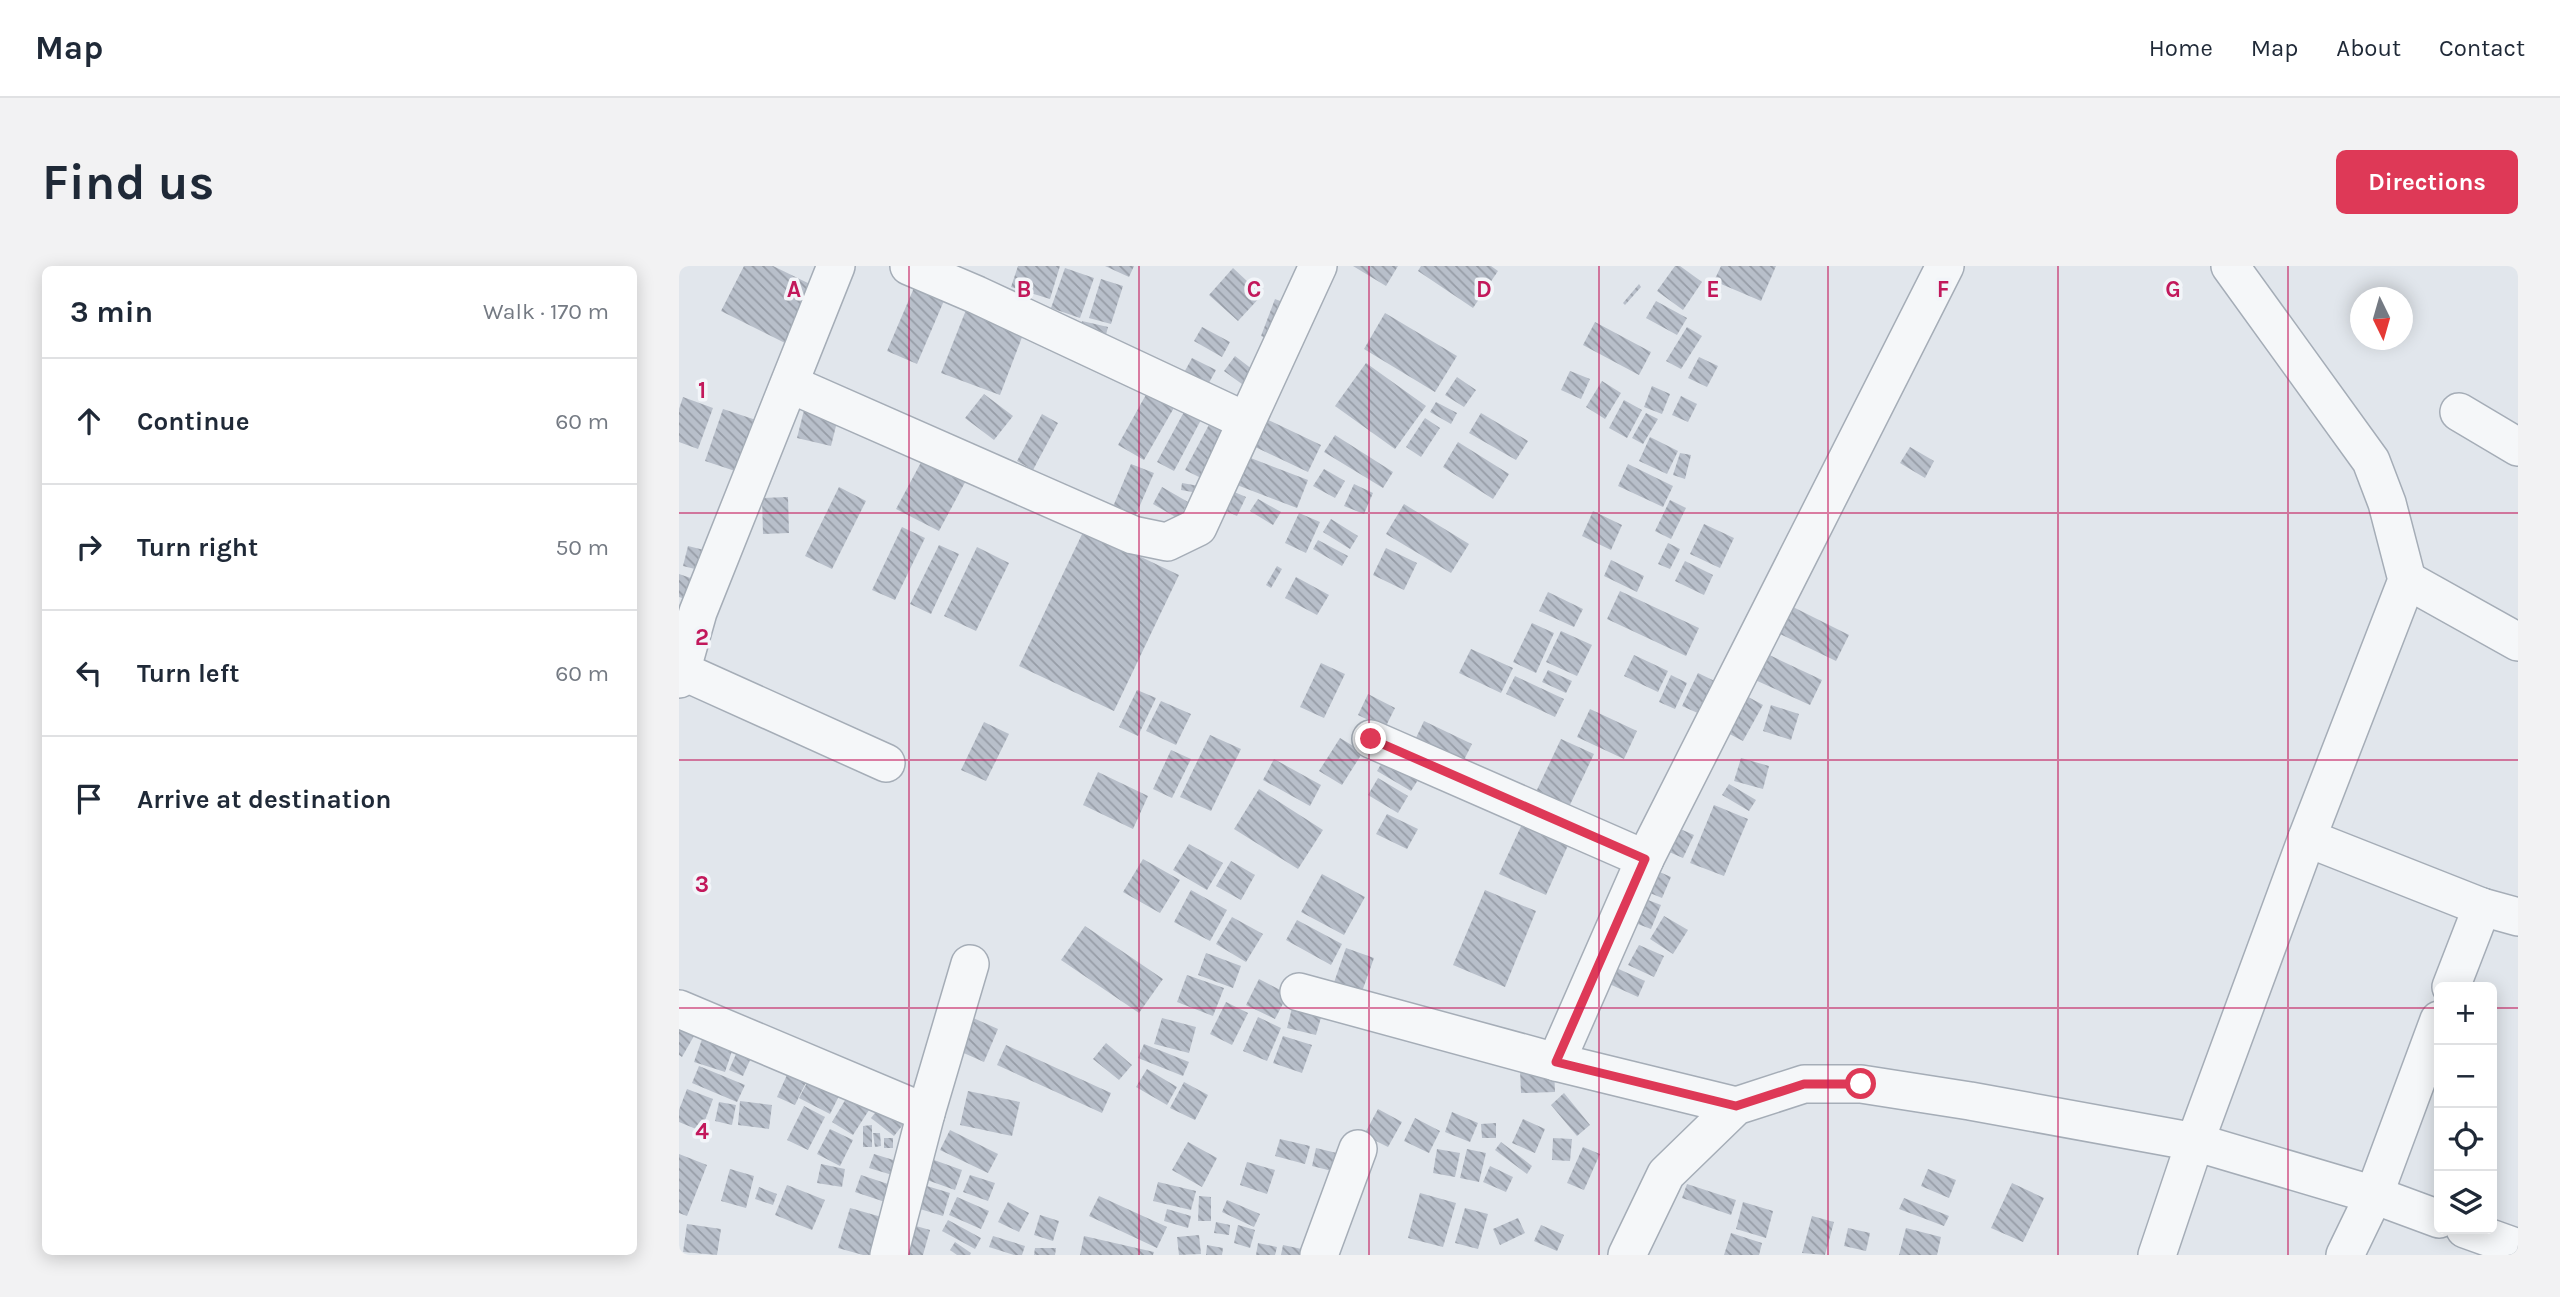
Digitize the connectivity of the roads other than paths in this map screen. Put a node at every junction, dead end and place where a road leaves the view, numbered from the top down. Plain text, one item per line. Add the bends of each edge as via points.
1 (836, 266) edge
2 (909, 266) edge
3 (1318, 266) edge
4 (1945, 266) edge
5 (2231, 266) edge
6 (790, 384) junction
7 (2459, 412) dead end
8 (1246, 421) junction
9 (2518, 447) edge
10 (2407, 580) junction
11 (689, 609) edge
12 (2518, 642) edge
13 (680, 675) edge
14 (1371, 739) dead end
15 (886, 763) dead end
16 (2307, 838) junction
17 (1645, 859) junction
18 (2482, 907) junction
19 (2518, 917) edge
20 (970, 964) dead end
21 (2453, 982) edge
22 (1299, 992) dead end
23 (679, 1009) edge
24 (2434, 1033) edge
25 (1556, 1062) junction
26 (1736, 1106) junction
27 (926, 1113) junction
28 (2195, 1142) junction
29 (1357, 1149) dead end
30 (2374, 1195) junction
31 (2434, 1217) edge
32 (2479, 1234) edge
33 (2518, 1248) edge
34 (888, 1255) edge
35 (1319, 1255) edge
36 (1627, 1255) edge
37 (2157, 1255) edge
38 (2346, 1255) edge

1 - 6 street
2 - 8 street
3 - 8 street
4 - 17 street
5 - 10 street via 2371,461
6 - 8 street via 1133,535 1167,542 1198,527
6 - 11 street
7 - 9 street
10 - 12 street
10 - 16 street
11 - 13 street
13 - 15 street
14 - 17 street
16 - 18 street
16 - 28 street
17 - 25 street
18 - 19 street
18 - 21 street
20 - 27 street
22 - 25 street
23 - 27 street
24 - 30 street
25 - 26 street
26 - 28 street via 1804,1084 1861,1084
26 - 36 street via 1666,1174
27 - 34 street
28 - 30 street
28 - 37 street
29 - 35 street
30 - 31 street
30 - 38 street
32 - 33 street

